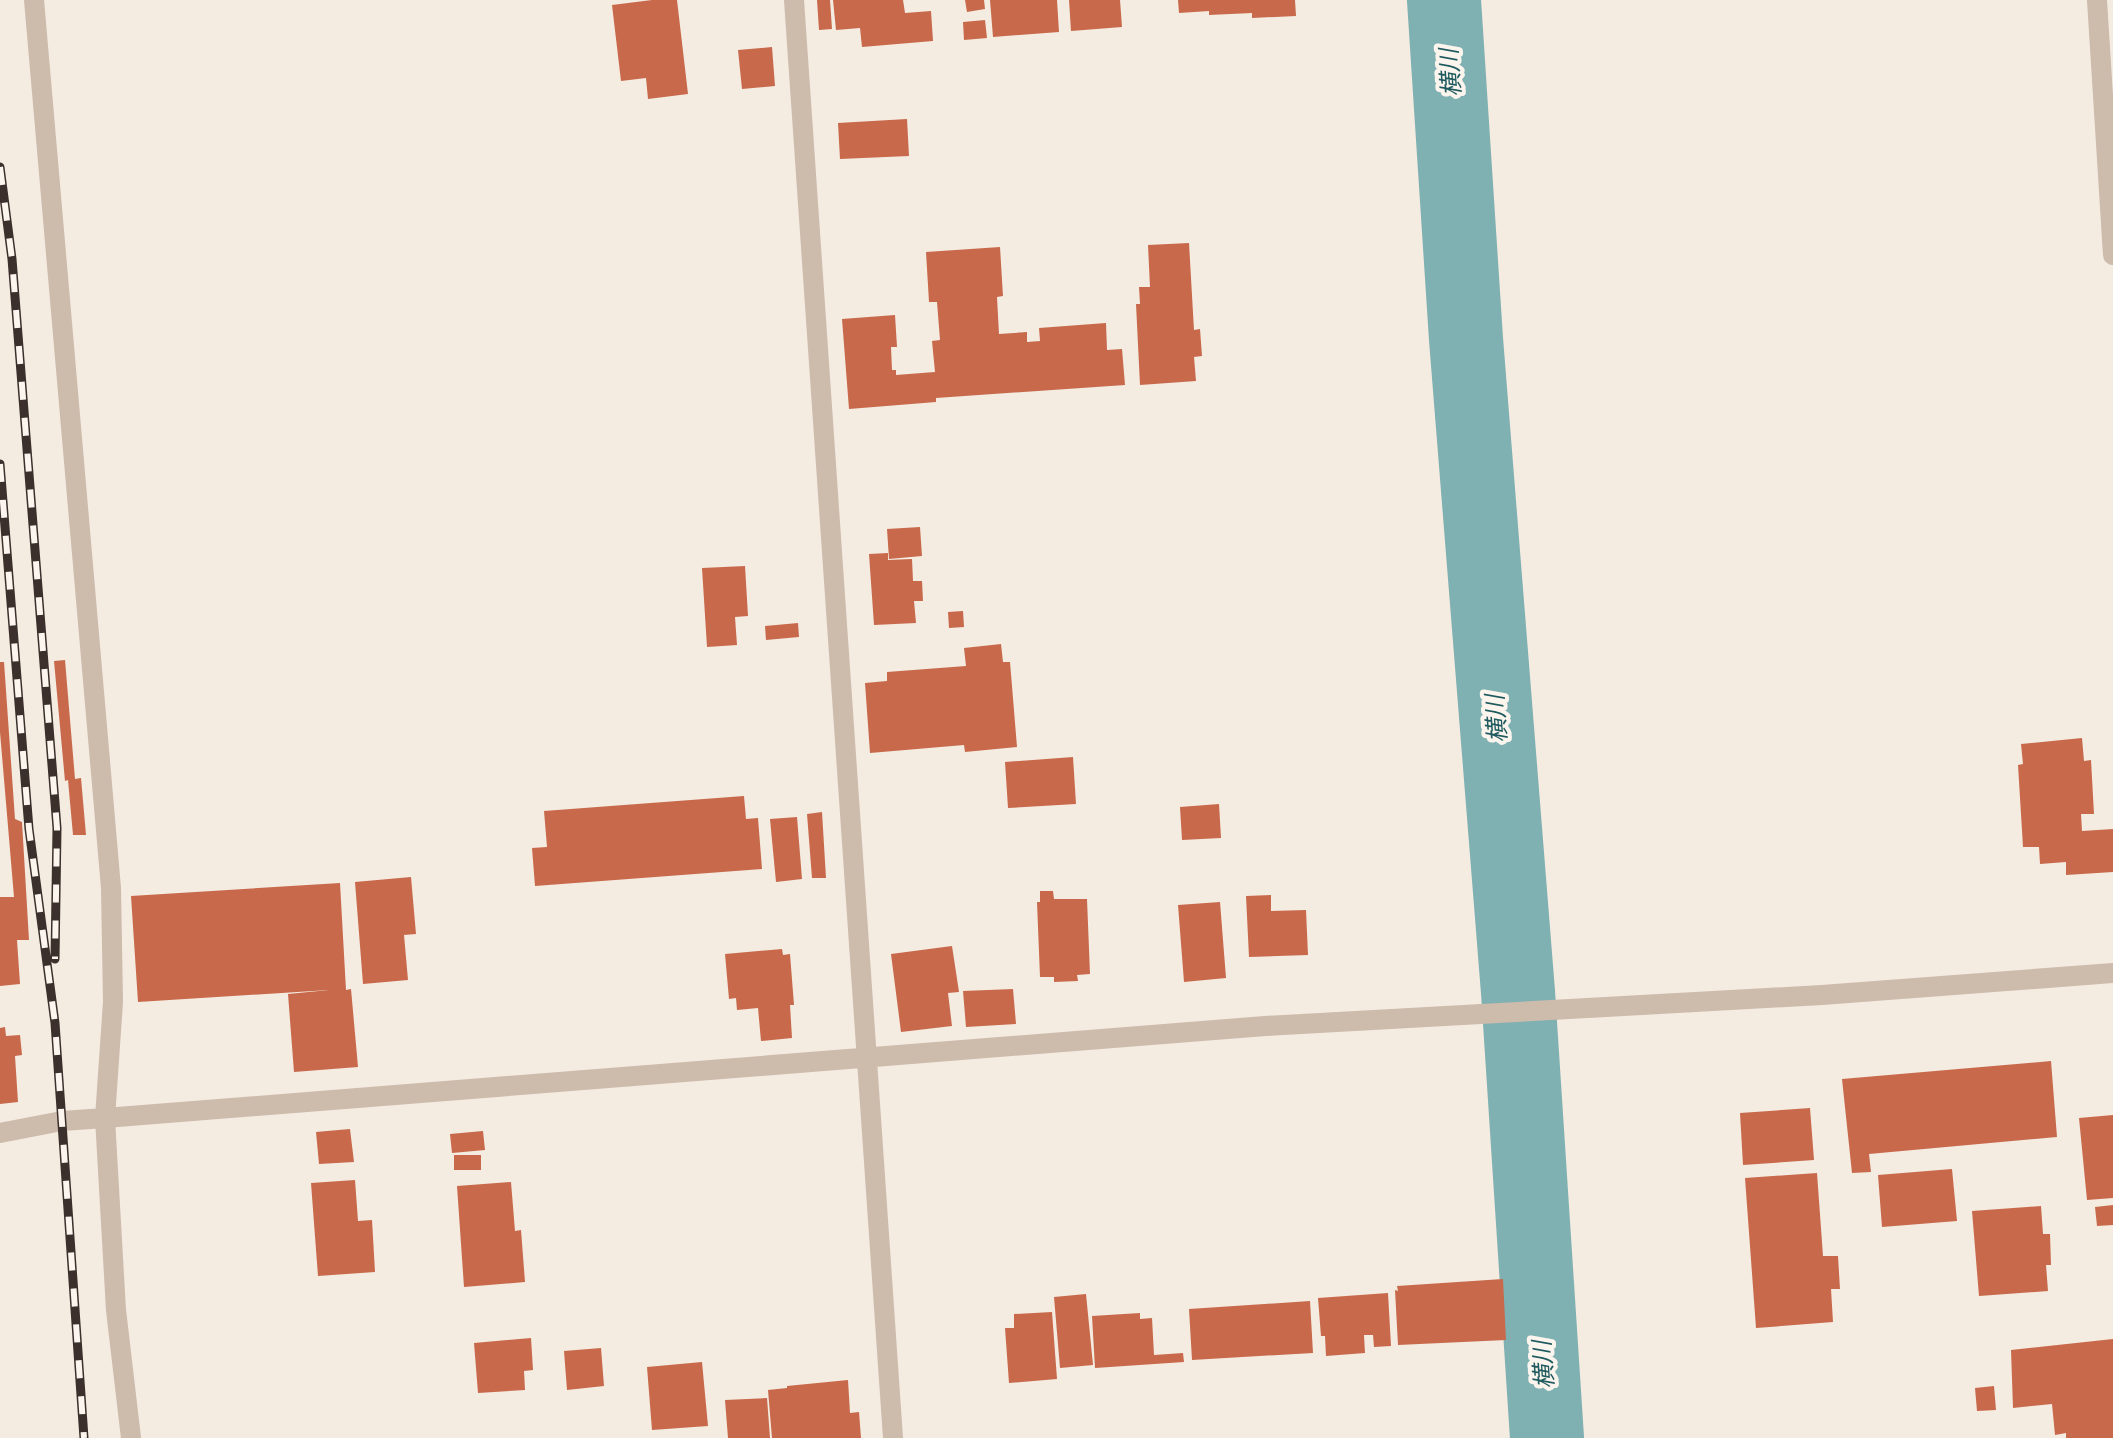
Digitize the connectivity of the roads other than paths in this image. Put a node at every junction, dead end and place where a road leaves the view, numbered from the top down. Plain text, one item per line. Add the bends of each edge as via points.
1 (34, 0) edge
2 (794, 0) edge
3 (2097, 0) edge
4 (2113, 255) edge
5 (2113, 973) edge
6 (866, 1055) junction
7 (105, 1118) junction
8 (0, 1133) edge
9 (131, 1438) edge
10 (893, 1438) edge

1 - 7 street via 111,888 113,1002
2 - 6 street
3 - 4 street
5 - 6 street
6 - 7 street
6 - 10 street
7 - 8 street
7 - 9 street via 116,1310

